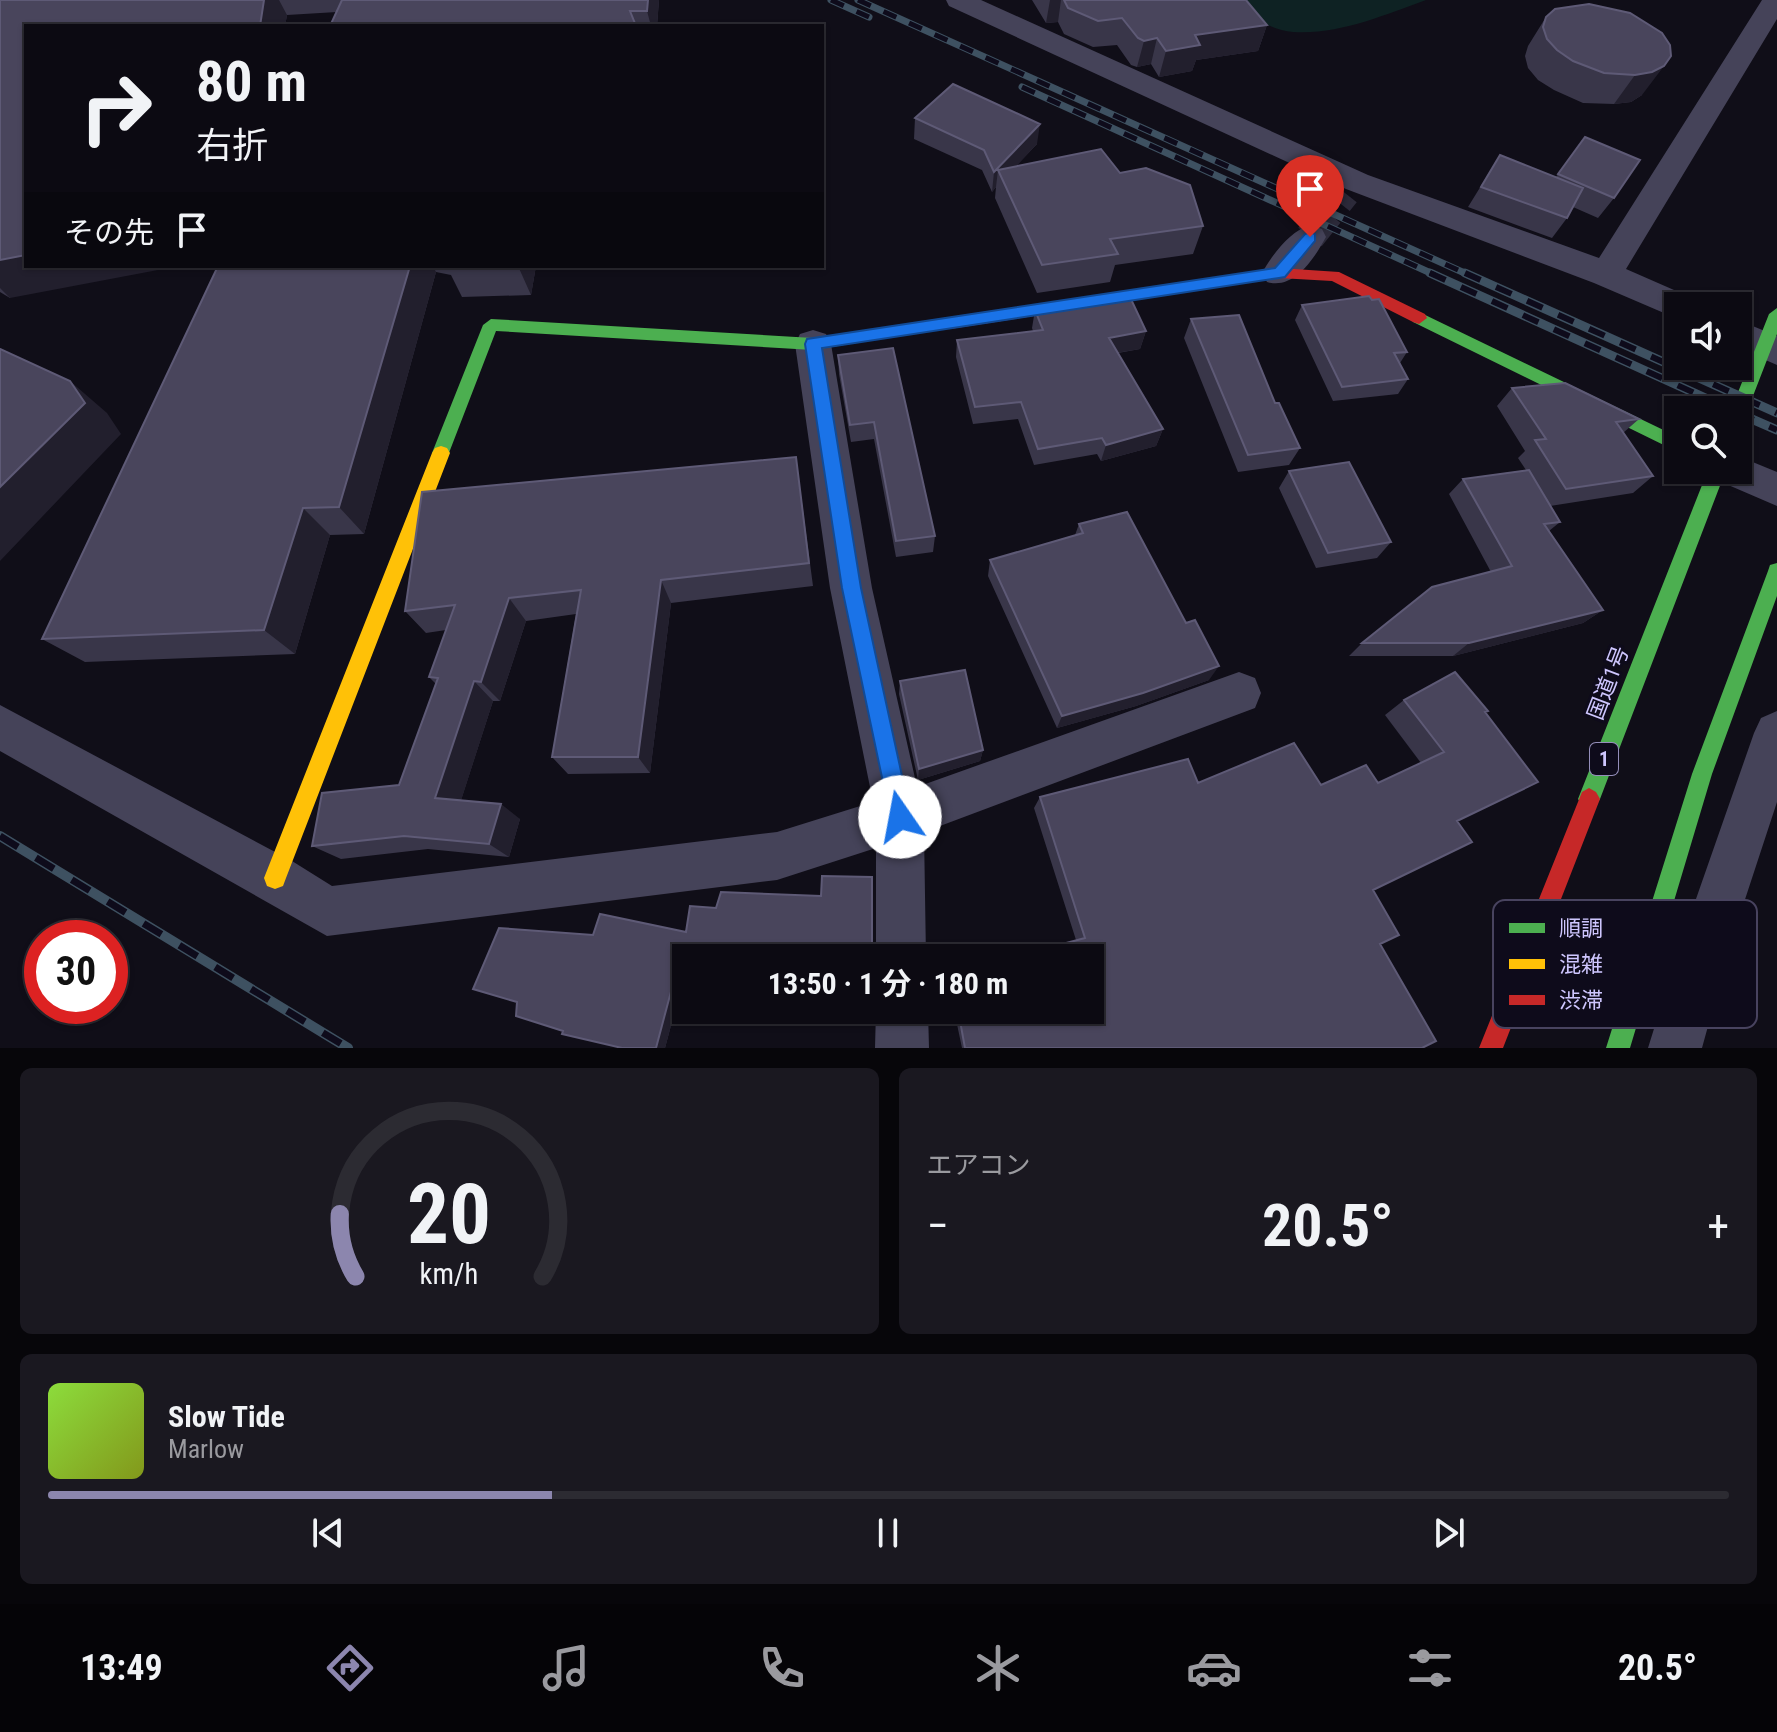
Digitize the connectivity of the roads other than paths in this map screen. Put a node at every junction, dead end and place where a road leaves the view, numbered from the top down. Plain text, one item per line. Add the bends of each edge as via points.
1 (959, 0) edge
2 (1775, 0) edge
3 (1310, 237) tunnel mouth
4 (1279, 273) junction
5 (1606, 274) junction
6 (1664, 300) edge
7 (1766, 332) edge
8 (813, 344) junction
9 (1744, 396) edge
10 (1664, 438) edge
11 (1752, 479) edge
12 (1712, 484) edge
13 (1777, 490) edge
14 (1777, 571) edge
15 (1239, 693) dead end
16 (0, 727) edge
17 (1777, 733) edge
18 (900, 817) junction
19 (275, 878) junction
20 (1549, 900) edge
21 (1663, 900) edge
22 (1720, 900) edge
23 (901, 944) edge
24 (902, 1024) edge
25 (1499, 1028) edge
26 (1624, 1028) edge
27 (1681, 1028) edge
28 (902, 1048) edge
29 (1491, 1048) edge
30 (1618, 1048) edge
31 (1675, 1048) edge

1 - 5 street via 1351,188
2 - 5 street
3 - 4 street
4 - 8 main road
4 - 10 main road via 1334,276
5 - 6 street
7 - 9 main road
8 - 18 street via 851,588
8 - 19 main road via 491,325
11 - 13 street
12 - 20 main road, 国道1号 / 1
14 - 21 main road via 1702,774
15 - 18 street
16 - 19 street
17 - 22 street
18 - 19 street via 777,856 327,911
18 - 23 street
24 - 28 street
25 - 29 main road, 国道1号 / 1
26 - 30 main road
27 - 31 street

